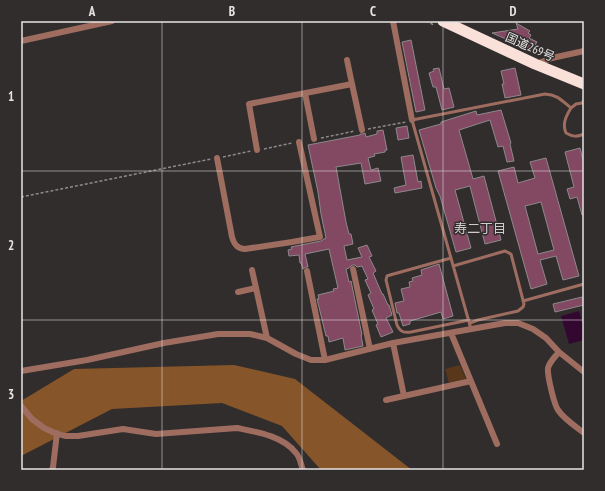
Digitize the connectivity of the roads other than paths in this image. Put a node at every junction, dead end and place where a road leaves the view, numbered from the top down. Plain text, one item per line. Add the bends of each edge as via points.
1 (112, 21) edge
2 (393, 21) edge
3 (446, 22) edge
4 (21, 41) edge
5 (584, 51) edge
6 (347, 60) dead end
7 (535, 64) junction
8 (352, 84) junction
9 (584, 84) edge
10 (305, 93) junction
11 (583, 103) edge
12 (571, 108) junction
13 (412, 120) junction
14 (362, 130) dead end
15 (584, 134) edge
16 (314, 139) dead end
17 (299, 142) dead end
18 (257, 150) dead end
19 (217, 158) dead end
20 (451, 258) junction
21 (453, 266) junction
22 (353, 269) dead end
23 (252, 270) dead end
24 (307, 270) dead end
25 (584, 284) edge
26 (256, 288) junction
27 (238, 292) dead end
28 (523, 301) junction
29 (470, 324) junction
30 (451, 333) junction
31 (267, 338) junction
32 (393, 343) junction
33 (370, 349) junction
34 (559, 352) junction
35 (325, 360) junction
36 (21, 371) edge
37 (584, 372) edge
38 (471, 382) junction
39 (404, 396) junction
40 (386, 400) dead end
41 (21, 406) edge
42 (57, 433) junction
43 (584, 433) edge
44 (497, 444) dead end
45 (52, 470) edge
46 (303, 470) edge

1 - 4 street
2 - 13 street
3 - 7 highway, 国道269号
5 - 7 street
6 - 8 street
7 - 9 highway, 国道269号
8 - 10 street
8 - 14 street
10 - 16 street
10 - 18 street via 249,104
11 - 12 lane
12 - 13 lane via 559,98 545,94
12 - 15 lane via 565,118 566,133 572,136
13 - 20 lane
17 - 19 street via 320,237 244,249 236,246 232,237
20 - 21 lane
20 - 29 lane via 387,276 398,329 411,332
21 - 28 lane via 508,252 511,254
21 - 29 lane
22 - 33 street
23 - 26 street
24 - 35 street
25 - 28 lane
26 - 27 street
26 - 31 street
28 - 29 lane via 523,307 518,311
29 - 30 street
29 - 34 street via 518,323 546,338
30 - 32 street
30 - 38 street
31 - 35 street via 311,360
31 - 36 street via 250,334 218,334
32 - 33 street
32 - 39 street
33 - 35 street
34 - 37 street
34 - 43 street via 548,368 554,402 563,416
38 - 39 street
38 - 44 street
39 - 40 street
41 - 42 street via 44,428
42 - 45 street
42 - 46 street via 78,436 123,429 156,434 237,428 265,434 287,444 297,454

